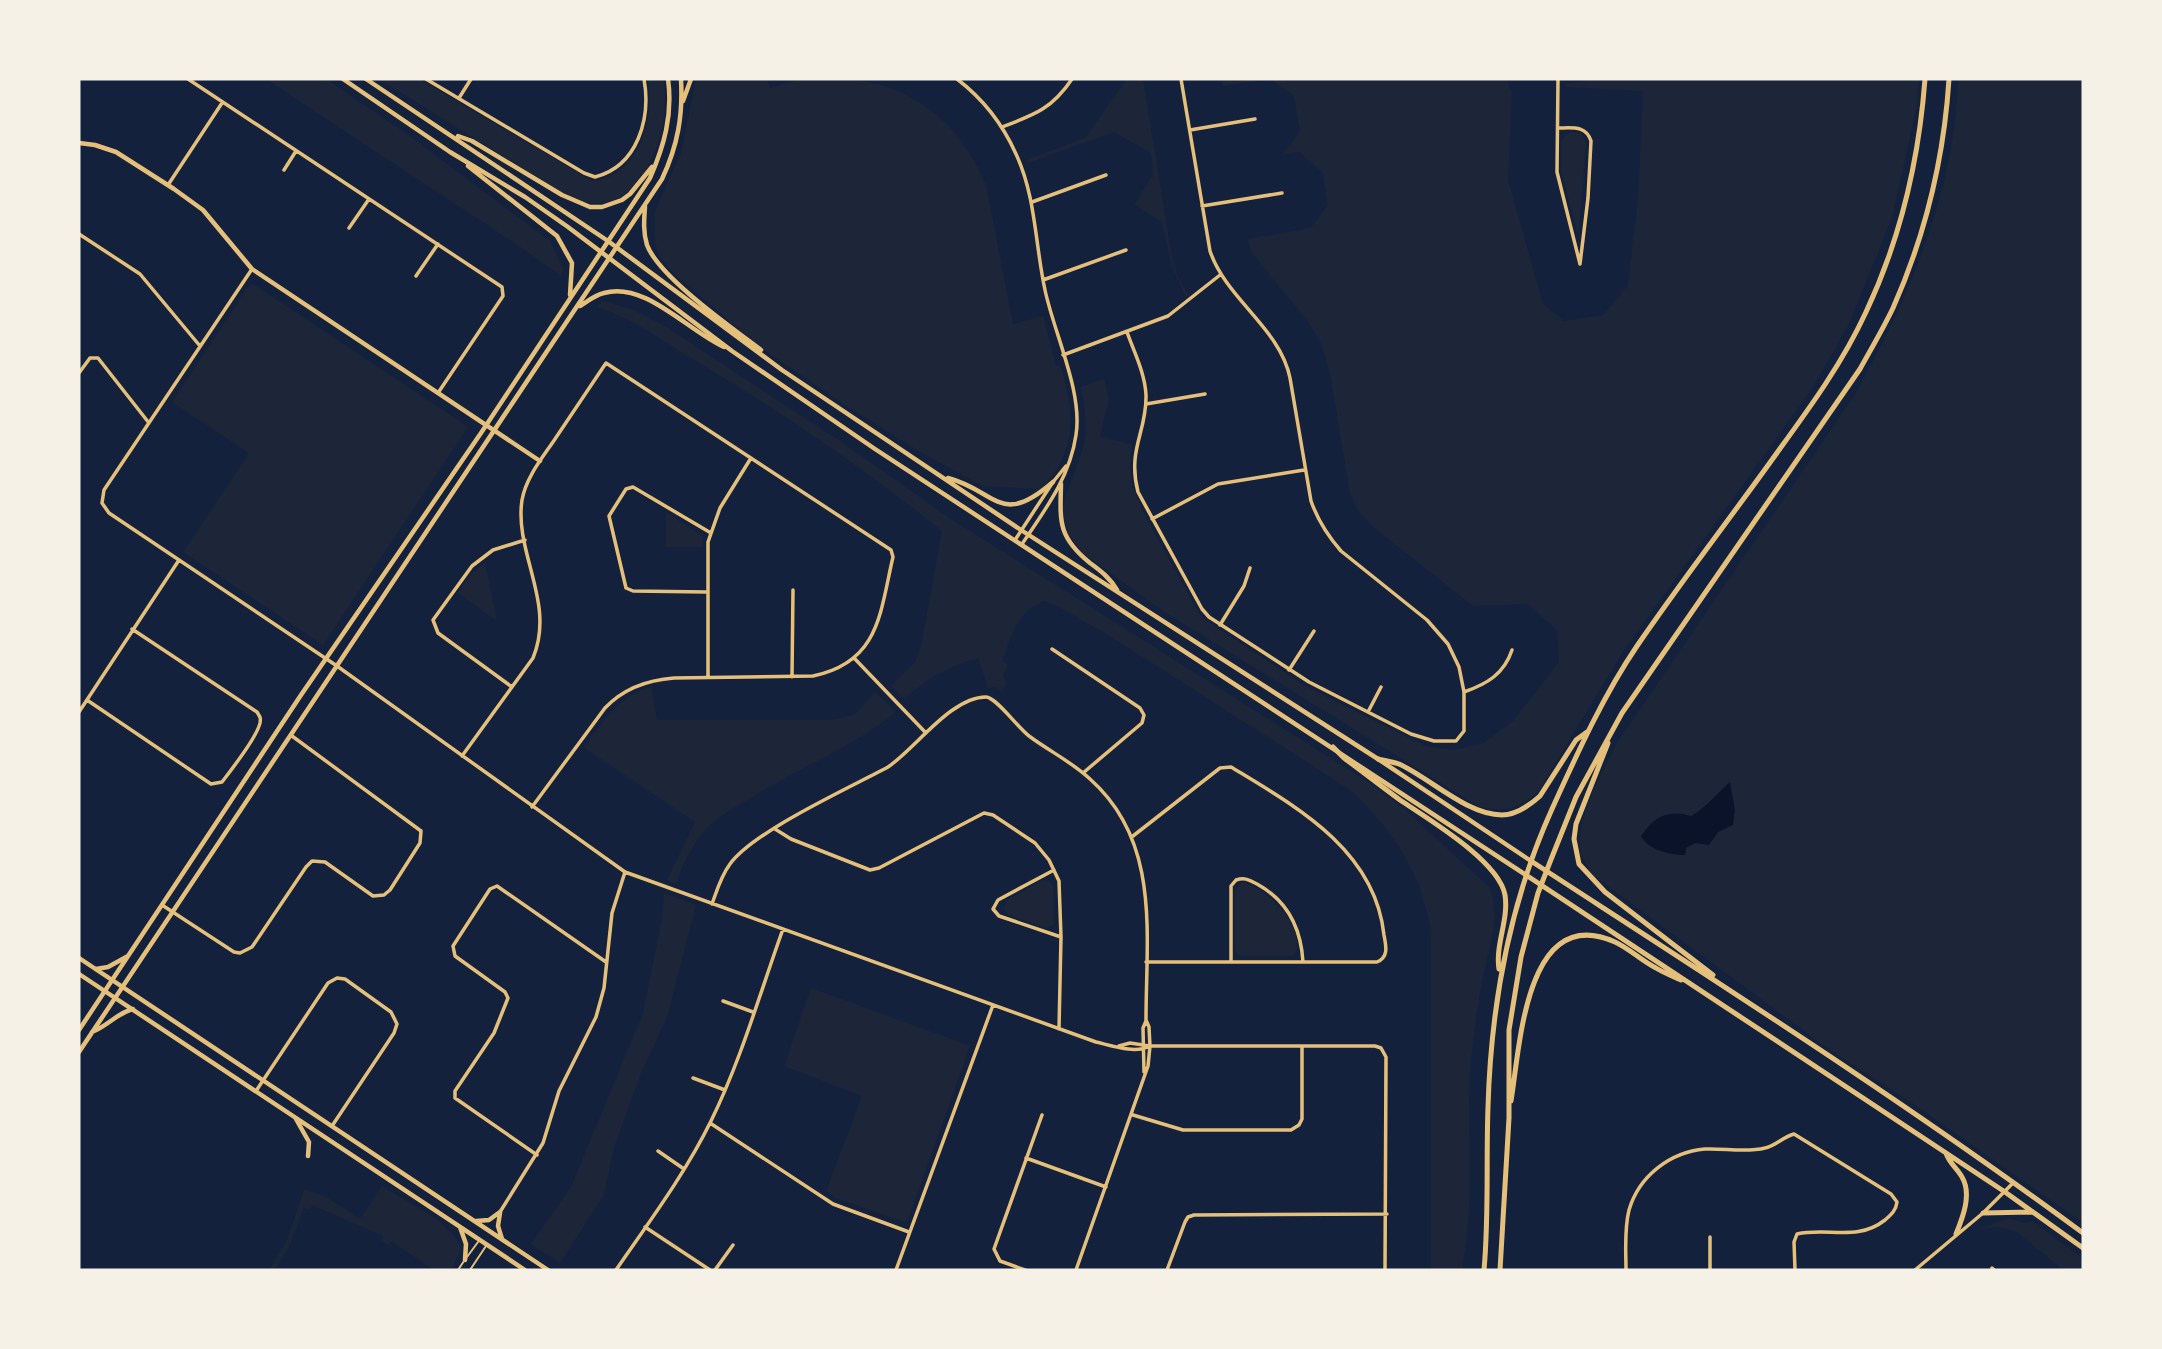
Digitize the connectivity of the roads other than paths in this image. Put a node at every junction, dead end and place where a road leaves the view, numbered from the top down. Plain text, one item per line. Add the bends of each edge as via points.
1 (188, 79) edge
2 (342, 79) edge
3 (366, 79) edge
4 (426, 79) edge
5 (471, 79) edge
6 (644, 79) edge
7 (668, 79) edge
8 (681, 79) edge
9 (691, 79) edge
10 (957, 79) edge
11 (1072, 79) edge
12 (1181, 79) edge
13 (1558, 79) edge
14 (1925, 79) edge
15 (1949, 79) edge
16 (459, 99) junction
17 (682, 102) junction
18 (222, 103) junction
19 (1255, 119) dead end
20 (1002, 127) junction
21 (1558, 128) junction
22 (1190, 130) junction
23 (450, 133) junction
24 (79, 143) edge
25 (296, 151) junction
26 (450, 152) junction
27 (657, 161) junction
28 (284, 170) dead end
29 (1106, 175) dead end
30 (168, 185) junction
31 (1282, 193) dead end
32 (369, 199) junction
33 (1032, 202) junction
34 (645, 205) junction
35 (1202, 206) junction
36 (349, 228) dead end
37 (79, 234) edge
38 (608, 241) junction
39 (438, 244) junction
40 (617, 248) junction
41 (1126, 250) dead end
42 (601, 251) junction
43 (610, 258) junction
44 (252, 269) junction
45 (416, 275) dead end
46 (1220, 275) junction
47 (1043, 280) junction
48 (569, 299) junction
49 (577, 308) junction
50 (1127, 332) junction
51 (200, 346) junction
52 (732, 351) junction
53 (1063, 355) junction
54 (782, 370) junction
55 (79, 373) edge
56 (438, 393) junction
57 (1205, 394) dead end
58 (1146, 404) junction
59 (149, 423) junction
60 (486, 425) junction
61 (495, 432) junction
62 (751, 458) junction
63 (540, 461) junction
64 (1068, 465) junction
65 (1305, 470) junction
66 (943, 477) junction
67 (1053, 482) junction
68 (1061, 484) junction
69 (1152, 519) junction
70 (1021, 530) junction
71 (711, 533) junction
72 (1028, 535) junction
73 (525, 540) junction
74 (1014, 541) junction
75 (1021, 546) junction
76 (178, 559) junction
77 (1250, 568) dead end
78 (793, 590) dead end
79 (1118, 591) junction
80 (707, 592) junction
81 (1220, 625) junction
82 (132, 629) junction
83 (1314, 631) dead end
84 (1052, 649) dead end
85 (1512, 650) dead end
86 (327, 659) junction
87 (855, 659) junction
88 (337, 666) junction
89 (1289, 670) junction
90 (708, 677) junction
91 (792, 677) junction
92 (512, 687) junction
93 (1381, 687) dead end
94 (1464, 692) junction
95 (87, 700) junction
96 (79, 712) edge
97 (1368, 712) junction
98 (1589, 730) junction
99 (927, 733) junction
100 (1611, 733) junction
101 (292, 736) junction
102 (1333, 747) junction
103 (462, 756) junction
104 (1378, 759) junction
105 (1083, 773) junction
106 (532, 807) junction
107 (775, 829) junction
108 (1133, 836) junction
109 (1531, 861) junction
110 (1054, 870) junction
111 (1547, 871) junction
112 (625, 872) junction
113 (1526, 875) junction
114 (1542, 884) junction
115 (712, 904) junction
116 (162, 905) junction
117 (174, 912) junction
118 (783, 929) junction
119 (1061, 937) junction
120 (129, 955) junction
121 (79, 958) edge
122 (606, 962) junction
123 (1146, 962) junction
124 (1231, 962) junction
125 (1303, 962) junction
126 (96, 969) junction
127 (79, 974) edge
128 (1500, 974) junction
129 (112, 981) junction
130 (1695, 986) junction
131 (122, 987) junction
132 (105, 991) junction
133 (1737, 994) junction
134 (115, 997) junction
135 (723, 1001) dead end
136 (993, 1004) junction
137 (133, 1009) junction
138 (753, 1012) junction
139 (1146, 1020) junction
140 (1059, 1029) junction
141 (79, 1030) edge
142 (91, 1032) junction
143 (1142, 1043) junction
144 (1118, 1046) junction
145 (1150, 1046) junction
146 (1302, 1046) junction
147 (1142, 1050) junction
148 (79, 1052) edge
149 (1145, 1074) junction
150 (693, 1077) dead end
151 (262, 1081) junction
152 (725, 1090) junction
153 (256, 1091) junction
154 (1042, 1115) dead end
155 (1133, 1115) junction
156 (293, 1116) junction
157 (1509, 1118) junction
158 (710, 1123) junction
159 (331, 1127) junction
160 (658, 1151) dead end
161 (1946, 1153) junction
162 (537, 1155) junction
163 (308, 1156) dead end
164 (1026, 1158) junction
165 (684, 1168) junction
166 (2014, 1181) junction
167 (1106, 1187) junction
168 (2005, 1192) junction
169 (500, 1212) junction
170 (2033, 1212) junction
171 (1983, 1213) junction
172 (1387, 1214) junction
173 (472, 1220) junction
174 (459, 1226) junction
175 (645, 1227) junction
176 (910, 1233) junction
177 (2083, 1233) edge
178 (1956, 1234) junction
179 (1710, 1237) dead end
180 (479, 1240) junction
181 (503, 1240) junction
182 (487, 1245) junction
183 (733, 1245) dead end
184 (2083, 1248) edge
185 (465, 1260) junction
186 (458, 1270) edge
187 (470, 1270) edge
188 (525, 1270) edge
189 (548, 1270) edge
190 (615, 1270) edge
191 (710, 1270) edge
192 (715, 1270) edge
193 (896, 1270) edge
194 (1025, 1270) edge
195 (1076, 1270) edge
196 (1167, 1270) edge
197 (1385, 1270) edge
198 (1484, 1270) edge
199 (1500, 1270) edge
200 (1626, 1270) edge
201 (1710, 1270) edge
202 (1795, 1270) edge
203 (1916, 1270) edge

1 - 18 street
2 - 26 main road
3 - 23 main road
4 - 16 street
5 - 16 street
6 - 16 street via 645,115 638,140 625,160 595,177
7 - 27 main road via 668,127
8 - 17 main road
9 - 17 main road
10 - 20 street
11 - 20 street via 1039,113
12 - 22 street
13 - 21 street
14 - 98 main road via 1906,197 1866,313 1824,388 1635,649
15 - 100 main road via 1927,213 1891,311 1860,369
17 - 34 main road via 672,156
18 - 25 street
18 - 30 street
19 - 22 street
20 - 33 street via 1021,164
21 - 21 street via 1559,186 1580,264 1591,141 1581,128
22 - 35 street
23 - 27 main road via 590,207 622,200
23 - 38 main road
24 - 30 main road via 116,152
25 - 28 street
25 - 32 street
26 - 42 main road
26 - 48 main road via 557,236 572,262
27 - 38 main road
29 - 33 street
30 - 44 main road via 203,210
31 - 35 street
32 - 36 street
32 - 39 street
33 - 47 street
34 - 40 main road
34 - 54 main road via 645,236 660,265
35 - 46 street via 1210,251
37 - 51 street via 140,274
38 - 40 main road
38 - 42 main road
39 - 45 street
39 - 56 street via 500,284 504,292
40 - 43 main road
40 - 54 main road
41 - 47 street
42 - 43 main road
42 - 48 main road
43 - 49 main road
43 - 52 main road
44 - 51 street
44 - 56 main road
46 - 50 street via 1168,316
46 - 65 street via 1285,359
47 - 53 street
48 - 60 main road
49 - 52 main road via 606,292 633,292
49 - 61 main road
50 - 53 street
50 - 58 street
51 - 59 street
52 - 74 main road
53 - 64 street via 1077,416
54 - 66 main road
55 - 59 street via 88,359 98,358
56 - 60 main road
57 - 58 street
58 - 69 street via 1133,469
59 - 76 street via 104,490 102,503 109,513
60 - 61 main road
60 - 86 main road
61 - 63 main road
61 - 88 main road
62 - 63 street via 606,363
62 - 71 street via 720,508
62 - 87 street via 891,550 879,621
63 - 73 street via 522,500
64 - 67 street
64 - 68 street
65 - 69 street via 1218,484
65 - 94 street via 1316,516 1330,539 1436,628 1455,657
66 - 67 main road via 1004,504 1029,500
66 - 70 main road
67 - 70 street
68 - 72 street
68 - 79 main road via 1064,534
69 - 81 street via 1202,609
70 - 72 main road
70 - 74 street
71 - 80 street
71 - 80 street via 633,487 626,489 609,516 628,589
72 - 75 street
72 - 79 main road
73 - 92 street via 540,610 540,634 533,658
73 - 92 street via 493,550 472,566 433,620 438,633
74 - 75 main road
75 - 102 main road
76 - 82 street
76 - 86 street
77 - 81 street
78 - 91 street
79 - 104 main road
80 - 90 street
81 - 89 street
82 - 95 street
82 - 95 street via 257,712 260,725 242,754 222,782 211,784
83 - 89 street
84 - 105 street via 1144,715 1142,723
85 - 94 street via 1495,677
86 - 88 street
86 - 116 main road
87 - 91 street via 821,674
87 - 99 street
88 - 101 main road
88 - 103 street
89 - 97 street
90 - 91 street
90 - 106 street via 659,679 619,695
92 - 103 street
93 - 97 street
94 - 97 street via 1464,732 1452,742 1419,737
95 - 96 street
98 - 104 main road via 1576,740 1540,796 1511,814 1483,811 1399,764
98 - 109 main road
99 - 105 street via 959,706 991,698 1026,734
99 - 107 street via 888,767
100 - 111 main road via 1576,797
100 - 133 main road via 1576,824 1579,864 1605,892
101 - 117 main road
101 - 117 street via 418,828 422,839 410,860 387,893 377,897 325,862 312,862 244,953 234,952
102 - 113 main road
102 - 128 main road via 1456,838 1496,875 1506,904 1497,958
103 - 106 street
104 - 109 main road
105 - 108 street via 1112,802
106 - 112 street
107 - 110 street via 872,870 987,813 1035,843
107 - 115 street via 730,863
108 - 123 street via 1144,880
108 - 125 street via 1226,766 1315,821 1346,849 1367,879 1379,906 1386,951 1377,962
109 - 111 main road
109 - 113 main road
110 - 119 street via 1060,891
110 - 119 street via 998,900 993,909 999,916
111 - 114 main road
111 - 133 main road
112 - 115 street
112 - 122 street via 612,913
113 - 114 main road
113 - 128 main road
114 - 130 main road
114 - 157 main road via 1521,957 1509,1030
115 - 118 street
116 - 117 street
116 - 120 main road
117 - 131 main road
118 - 136 street
118 - 138 street
119 - 140 street
120 - 126 main road
120 - 129 main road
121 - 126 main road
122 - 162 street via 596,1017 562,1084
122 - 162 street via 497,886 490,889 453,946 455,956 508,998 494,1033 455,1091 455,1098
123 - 124 street
123 - 139 street
124 - 125 street
124 - 125 street via 1231,886 1244,878 1286,907 1297,926
126 - 129 main road
127 - 132 main road
128 - 198 main road via 1490,1065
129 - 131 main road
129 - 132 main road
130 - 157 main road via 1615,942 1575,937 1556,946 1545,957 1532,987
130 - 161 main road
131 - 134 main road
131 - 151 main road
132 - 134 main road
132 - 141 main road
133 - 166 main road
134 - 137 main road
134 - 142 main road
135 - 138 street
136 - 140 street
136 - 176 street
137 - 142 main road
137 - 153 main road
138 - 152 street
139 - 143 street
139 - 145 street
140 - 144 street
142 - 148 main road
143 - 144 street
143 - 145 street
143 - 147 street
144 - 147 street
145 - 146 street
145 - 147 street
145 - 149 street
146 - 155 street via 1302,1119 1292,1130 1184,1130
146 - 172 street via 1375,1046 1384,1051
147 - 149 street
149 - 155 street
150 - 152 street
151 - 153 street
151 - 159 main road
151 - 159 street via 328,983 345,979 391,1012 397,1024
152 - 158 street
153 - 156 main road
154 - 164 street
155 - 167 street
156 - 163 main road via 309,1142
156 - 174 main road
157 - 199 main road
158 - 165 street
158 - 176 street via 832,1204
159 - 173 main road
160 - 165 street
161 - 168 main road
161 - 178 main road via 1966,1191
162 - 169 street
164 - 167 street
164 - 194 street via 994,1249 1000,1261
165 - 175 street
166 - 168 street
166 - 177 main road
167 - 195 street
168 - 170 main road
168 - 171 street
169 - 173 main road via 489,1220
169 - 181 main road
170 - 171 main road
170 - 184 main road
171 - 178 street
172 - 196 street via 1194,1214 1185,1222
172 - 197 street
173 - 181 main road
174 - 180 main road
174 - 185 main road via 466,1244
175 - 190 street
175 - 191 street
176 - 193 street
178 - 203 street
179 - 201 street
180 - 182 main road
180 - 185 lane
181 - 189 main road
182 - 187 lane
182 - 188 main road
183 - 192 street
185 - 186 lane
200 - 202 street via 1629,1210 1642,1183 1656,1169 1695,1150 1765,1148 1794,1134 1897,1202 1895,1211 1865,1231 1797,1234

